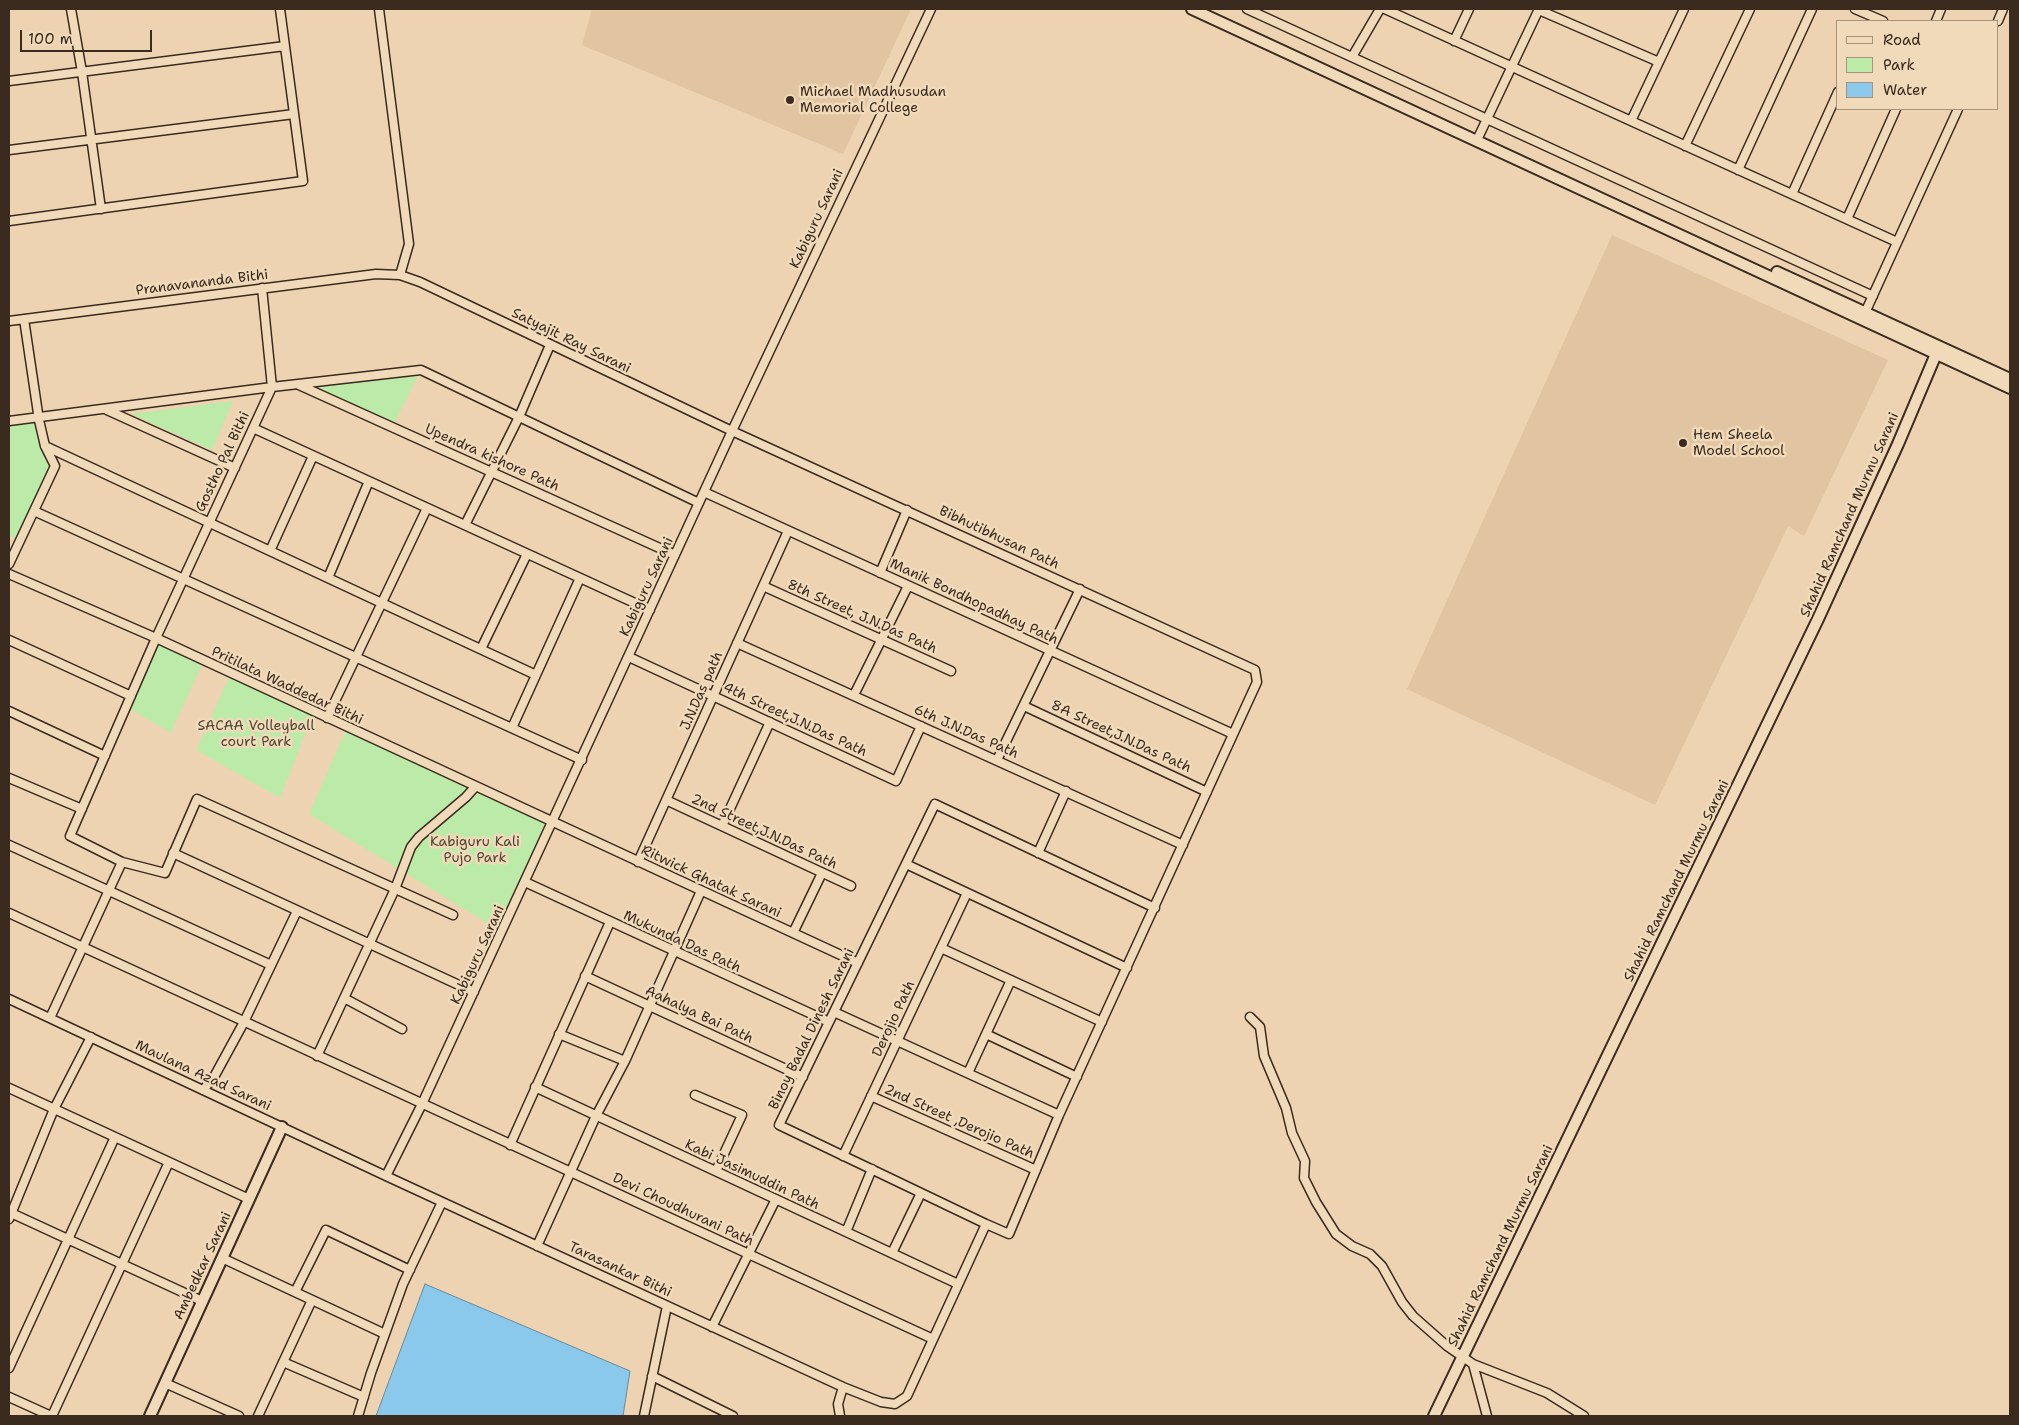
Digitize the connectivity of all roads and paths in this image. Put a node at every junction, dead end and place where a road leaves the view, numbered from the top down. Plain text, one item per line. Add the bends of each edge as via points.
1 (71, 9) edge
2 (280, 9) edge
3 (379, 9) edge
4 (931, 9) edge
5 (1192, 9) edge
6 (1207, 9) edge
7 (1247, 9) edge
8 (1380, 9) edge
9 (1385, 9) edge
10 (1469, 9) edge
11 (1539, 9) edge
12 (1684, 9) edge
13 (1750, 9) edge
14 (1812, 9) edge
15 (1855, 9) edge
16 (1870, 19) edge
17 (1454, 41) junction
18 (285, 46) junction
19 (1352, 57) junction
20 (1659, 62) junction
21 (1512, 67) junction
22 (82, 72) junction
23 (9, 81) edge
24 (1836, 96) edge
25 (1896, 110) edge
26 (1958, 110) edge
27 (294, 114) junction
28 (1487, 119) junction
29 (1630, 121) junction
30 (1478, 137) junction
31 (91, 140) junction
32 (1685, 146) junction
33 (9, 150) edge
34 (1738, 170) junction
35 (1792, 194) junction
36 (101, 208) junction
37 (1846, 219) junction
38 (9, 221) edge
39 (1897, 242) junction
40 (400, 275) junction
41 (262, 288) junction
42 (1873, 296) junction
43 (1864, 316) junction
44 (24, 319) junction
45 (9, 321) edge
46 (550, 345) junction
47 (1938, 350) junction
48 (2010, 379) edge
49 (298, 384) junction
50 (272, 387) junction
51 (2010, 388) edge
52 (106, 409) junction
53 (519, 417) junction
54 (39, 418) junction
55 (9, 421) edge
56 (253, 428) junction
57 (732, 431) junction
58 (45, 446) junction
59 (313, 456) junction
60 (235, 468) junction
61 (491, 472) junction
62 (369, 481) junction
63 (704, 492) junction
64 (699, 503) junction
65 (427, 508) junction
66 (908, 510) junction
67 (34, 511) junction
68 (209, 523) junction
69 (465, 525) junction
70 (788, 531) junction
71 (270, 551) junction
72 (527, 554) junction
73 (675, 555) junction
74 (9, 564) edge
75 (880, 573) junction
76 (9, 574) edge
77 (328, 578) junction
78 (580, 578) junction
79 (184, 579) junction
80 (763, 586) junction
81 (908, 586) junction
82 (1080, 589) junction
83 (382, 603) junction
84 (650, 610) junction
85 (156, 638) junction
86 (9, 640) edge
87 (882, 640) junction
88 (738, 643) junction
89 (481, 649) junction
90 (1051, 651) junction
91 (629, 657) junction
92 (356, 658) junction
93 (951, 671) dead end
94 (536, 674) junction
95 (854, 695) junction
96 (131, 696) junction
97 (713, 696) junction
98 (1024, 706) junction
99 (9, 711) edge
100 (327, 718) junction
101 (770, 722) junction
102 (921, 726) junction
103 (512, 728) junction
104 (1233, 734) junction
105 (105, 756) junction
106 (582, 760) junction
107 (997, 760) junction
108 (9, 778) edge
109 (475, 787) junction
110 (1066, 791) junction
111 (1207, 792) junction
112 (666, 800) junction
113 (82, 809) junction
114 (553, 823) junction
115 (722, 826) junction
116 (9, 845) edge
117 (1184, 845) junction
118 (173, 853) junction
119 (1038, 853) junction
120 (122, 862) junction
121 (638, 862) junction
122 (906, 864) junction
123 (822, 873) junction
124 (525, 882) junction
125 (851, 886) dead end
126 (395, 889) junction
127 (108, 890) junction
128 (701, 891) junction
129 (967, 893) junction
130 (1155, 908) junction
131 (297, 911) junction
132 (9, 913) edge
133 (453, 915) dead end
134 (610, 922) junction
135 (793, 933) junction
136 (369, 944) junction
137 (81, 946) junction
138 (941, 948) junction
139 (674, 952) junction
140 (858, 963) junction
141 (271, 965) junction
142 (1127, 968) junction
143 (585, 976) junction
144 (1011, 980) junction
145 (474, 992) junction
146 (344, 998) junction
147 (9, 999) edge
148 (649, 1006) junction
149 (834, 1012) junction
150 (1250, 1017) dead end
151 (50, 1018) junction
152 (244, 1022) junction
153 (830, 1022) junction
154 (1102, 1022) junction
155 (402, 1029) dead end
156 (560, 1034) junction
157 (986, 1034) junction
158 (91, 1037) junction
159 (897, 1040) junction
160 (317, 1056) junction
161 (625, 1061) junction
162 (968, 1073) junction
163 (803, 1077) junction
164 (1077, 1077) junction
165 (9, 1088) edge
166 (536, 1088) junction
167 (203, 1090) junction
168 (696, 1095) dead end
169 (872, 1096) junction
170 (422, 1104) junction
171 (54, 1109) junction
172 (1059, 1115) junction
173 (596, 1116) junction
174 (282, 1127) junction
175 (115, 1137) junction
176 (510, 1145) junction
177 (843, 1156) junction
178 (169, 1162) junction
179 (872, 1169) junction
180 (1036, 1170) junction
181 (716, 1171) junction
182 (571, 1172) junction
183 (386, 1176) junction
184 (921, 1193) junction
185 (249, 1198) junction
186 (776, 1199) junction
187 (442, 1202) junction
188 (10, 1215) edge
189 (986, 1224) junction
190 (846, 1232) junction
191 (68, 1239) junction
192 (537, 1246) junction
193 (892, 1253) junction
194 (748, 1254) junction
195 (222, 1258) junction
196 (122, 1264) junction
197 (410, 1270) junction
198 (958, 1284) junction
199 (296, 1292) junction
200 (312, 1300) junction
201 (202, 1301) junction
202 (667, 1306) junction
203 (712, 1327) junction
204 (385, 1334) junction
205 (933, 1339) junction
206 (1463, 1356) junction
207 (283, 1362) junction
208 (1473, 1364) junction
209 (9, 1368) edge
210 (652, 1376) junction
211 (165, 1384) junction
212 (843, 1387) junction
213 (9, 1397) edge
214 (364, 1397) junction
215 (51, 1416) edge
216 (150, 1416) edge
217 (239, 1416) edge
218 (258, 1416) edge
219 (358, 1416) edge
220 (644, 1416) edge
221 (733, 1416) edge
222 (840, 1416) edge
223 (1434, 1416) edge
224 (1487, 1416) edge
225 (1584, 1416) edge

1 - 22 street
2 - 18 street
3 - 40 street via 409,244
4 - 57 street, Kabiguru Sarani
5 - 30 street
6 - 30 street
7 - 19 street
8 - 19 street
9 - 17 street
10 - 17 street
11 - 20 street
11 - 21 street
12 - 20 street
13 - 32 street
14 - 34 street
15 - 16 street
17 - 21 street
18 - 22 street
18 - 27 street
19 - 28 street
20 - 29 street
21 - 28 street
21 - 29 street
22 - 23 street
22 - 31 street
24 - 35 street
25 - 37 street
26 - 39 street
27 - 31 street
27 - 36 street via 303,181
28 - 30 street
28 - 42 street
29 - 32 street
30 - 43 street
31 - 33 street
31 - 36 street
32 - 34 street
34 - 35 street
35 - 37 street
36 - 38 street
37 - 39 street
39 - 42 street
40 - 41 street, Pranavananda Bithi via 376,274
40 - 46 street, Satyajit Ray Sarani
41 - 44 street, Pranavananda Bithi
41 - 50 street
42 - 43 street
43 - 47 street
44 - 45 street, Pranavananda Bithi
44 - 54 street
46 - 53 street
46 - 57 street, Satyajit Ray Sarani
47 - 48 street
47 - 51 street
47 - 206 street, Shahid Ramchand Murmu Sarani via 1814,628
49 - 50 street
49 - 53 street via 421,370
49 - 61 street, Upendra kishore Path
50 - 52 street
50 - 56 street, Gostho Pal Bithi
52 - 54 street
52 - 60 street
53 - 61 street
53 - 64 street
54 - 55 street
54 - 58 street
56 - 59 street
56 - 60 street, Gostho Pal Bithi
57 - 63 street, Kabiguru Sarani
57 - 66 street, Bibhutibhusan Path
58 - 67 street via 55,466
58 - 68 street
59 - 62 street
59 - 71 street
60 - 68 street, Gostho Pal Bithi
61 - 69 street
61 - 73 street, Upendra kishore Path
62 - 65 street
62 - 77 street
63 - 64 street, Kabiguru Sarani
63 - 70 street, Manik Bondhopadhay Path
64 - 73 street, Kabiguru Sarani
65 - 69 street
65 - 83 street
66 - 75 street
66 - 82 street, Bibhutibhusan Path
67 - 74 street
67 - 79 street
68 - 71 street
68 - 79 street, Gostho Pal Bithi
69 - 72 street
70 - 75 street, Manik Bondhopadhay Path
70 - 80 street, J.N.Das path
71 - 77 street
72 - 78 street
72 - 89 street
73 - 84 street, Kabiguru Sarani
75 - 81 street, Manik Bondhopadhay Path
76 - 85 street, Pritilata Waddedar Bithi
77 - 83 street
78 - 84 street
78 - 94 street
79 - 85 street, Gostho Pal Bithi
79 - 92 street
80 - 87 street, 8th Street, J.N.Das Path
80 - 88 street, J.N.Das path
81 - 87 street
81 - 90 street, Manik Bondhopadhay Path
82 - 90 street
82 - 104 street, Bibhutibhusan Path via 1255,670 1257,682
83 - 89 street
83 - 92 street
84 - 91 street, Kabiguru Sarani
85 - 96 street, Gostho Pal Bithi
85 - 100 street, Pritilata Waddedar Bithi
86 - 96 street
87 - 93 street, 8th Street, J.N.Das Path
87 - 95 street
88 - 95 street, 6th J.N.Das Path
88 - 97 street, J.N.Das path
89 - 94 street
90 - 98 street
90 - 104 street, Manik Bondhopadhay Path
91 - 97 street, 4th Street,J.N.Das Path
91 - 106 street, Kabiguru Sarani
92 - 100 street
92 - 103 street
94 - 103 street
95 - 102 street, 6th J.N.Das Path
96 - 105 street, Gostho Pal Bithi
97 - 101 street, 4th Street,J.N.Das Path
97 - 112 street, J.N.Das path
98 - 107 street
98 - 111 street, 8A Street,J.N.Das Path
99 - 105 street
100 - 109 street, Pritilata Waddedar Bithi
101 - 102 street, 4th Street,J.N.Das Path via 896,781
101 - 115 street
102 - 107 street, 6th J.N.Das Path
103 - 106 street
104 - 111 street
105 - 113 street, Gostho Pal Bithi
106 - 114 street, Kabiguru Sarani
107 - 110 street, 6th J.N.Das Path
108 - 113 street
109 - 114 street, Pritilata Waddedar Bithi
109 - 126 street via 411,847
110 - 117 street, 6th J.N.Das Path
110 - 119 street
111 - 117 street
112 - 115 street, 2nd Street,J.N.Das Path
112 - 121 street, J.N.Das path
113 - 120 street, Gostho Pal Bithi via 70,836
114 - 121 street, Ritwick Ghatak Sarani
114 - 124 street, Kabiguru Sarani
115 - 123 street, 2nd Street,J.N.Das Path
116 - 127 street
117 - 130 street
118 - 120 street via 165,873
118 - 126 street via 197,799
118 - 131 street
119 - 122 street, Binoy Badal Dinesh Sarani via 935,804
119 - 130 street, Binoy Badal Dinesh Sarani
120 - 127 street
121 - 128 street, Ritwick Ghatak Sarani
122 - 129 street
122 - 140 street, Binoy Badal Dinesh Sarani
123 - 125 street, 2nd Street,J.N.Das Path
123 - 135 street
124 - 134 street, Mukunda Das Path
124 - 145 street, Kabiguru Sarani
126 - 133 street
126 - 136 street
127 - 137 street
127 - 141 street
128 - 135 street, Ritwick Ghatak Sarani
128 - 139 street
129 - 138 street, Derojio Path
129 - 142 street
130 - 142 street
131 - 136 street
131 - 141 street
132 - 137 street, Devi Choudhurani Path
134 - 139 street, Mukunda Das Path
134 - 143 street
135 - 140 street, Ritwick Ghatak Sarani
136 - 145 street
136 - 146 street
137 - 151 street
137 - 152 street, Devi Choudhurani Path
138 - 144 street
138 - 159 street, Derojio Path
139 - 148 street
139 - 153 street, Mukunda Das Path
140 - 149 street, Binoy Badal Dinesh Sarani
141 - 152 street
142 - 154 street
143 - 148 street, Aahalya Bai Path
143 - 156 street
144 - 154 street
144 - 157 street
145 - 170 street, Kabiguru Sarani
146 - 155 street
146 - 160 street
147 - 151 street, Maulana Azad Sarani
148 - 161 street
148 - 163 street, Aahalya Bai Path
149 - 153 street, Binoy Badal Dinesh Sarani
149 - 159 street
150 - 206 street via 1260,1028 1264,1056 1305,1161 1304,1178 1325,1217 1336,1234 1370,1254 1382,1266 1402,1302 1418,1321
151 - 158 street, Maulana Azad Sarani
152 - 160 street, Devi Choudhurani Path
152 - 167 street via 214,1077
153 - 163 street, Binoy Badal Dinesh Sarani
154 - 164 street
156 - 161 street
156 - 166 street
157 - 162 street
157 - 164 street
158 - 167 street, Maulana Azad Sarani
158 - 171 street
159 - 162 street
159 - 169 street, Derojio Path
160 - 170 street, Devi Choudhurani Path
161 - 173 street
162 - 172 street
163 - 177 street, Binoy Badal Dinesh Sarani via 779,1125
164 - 172 street
165 - 171 street
166 - 173 street, Kabi Jasimuddin Path
166 - 176 street
167 - 174 street, Maulana Azad Sarani
168 - 181 street via 742,1115
169 - 177 street, Derojio Path
169 - 180 street, 2nd Street ,Derojio Path
170 - 176 street, Devi Choudhurani Path
170 - 183 street, Kabiguru Sarani
171 - 175 street
171 - 188 street
172 - 180 street
173 - 181 street, Kabi Jasimuddin Path
173 - 182 street
174 - 183 street, Maulana Azad Sarani
174 - 185 street, Ambedkar Sarani
175 - 178 street
175 - 191 street
176 - 182 street, Devi Choudhurani Path
177 - 179 street, Binoy Badal Dinesh Sarani
178 - 185 street
178 - 196 street
179 - 184 street, Binoy Badal Dinesh Sarani
179 - 190 street
180 - 189 street, Binoy Badal Dinesh Sarani via 1009,1234
181 - 186 street, Kabi Jasimuddin Path
182 - 192 street
182 - 194 street, Devi Choudhurani Path
183 - 187 street, Tarasankar Bithi
184 - 189 street, Binoy Badal Dinesh Sarani
184 - 193 street
185 - 195 street, Ambedkar Sarani
186 - 190 street, Kabi Jasimuddin Path
186 - 194 street
187 - 192 street, Tarasankar Bithi
187 - 197 street
188 - 191 street
189 - 198 street
190 - 193 street, Kabi Jasimuddin Path
191 - 196 street
191 - 209 street
192 - 202 street, Tarasankar Bithi
193 - 198 street, Kabi Jasimuddin Path
194 - 203 street
194 - 205 street, Devi Choudhurani Path
195 - 199 street
195 - 201 street, Ambedkar Sarani
196 - 201 street
196 - 215 street
197 - 199 street via 326,1230
197 - 204 street
198 - 205 street
199 - 200 street
200 - 204 street
200 - 207 street
201 - 211 street, Ambedkar Sarani
202 - 203 street, Tarasankar Bithi
202 - 210 street
203 - 212 street, Tarasankar Bithi
204 - 214 street
205 - 212 street via 907,1396 895,1404
206 - 208 street
206 - 223 street, Shahid Ramchand Murmu Sarani
207 - 214 street
207 - 218 street
208 - 224 street
208 - 225 street via 1547,1393
210 - 220 street
210 - 221 street
211 - 216 street, Ambedkar Sarani
211 - 217 street
212 - 222 street via 838,1404
213 - 215 street
214 - 219 street

